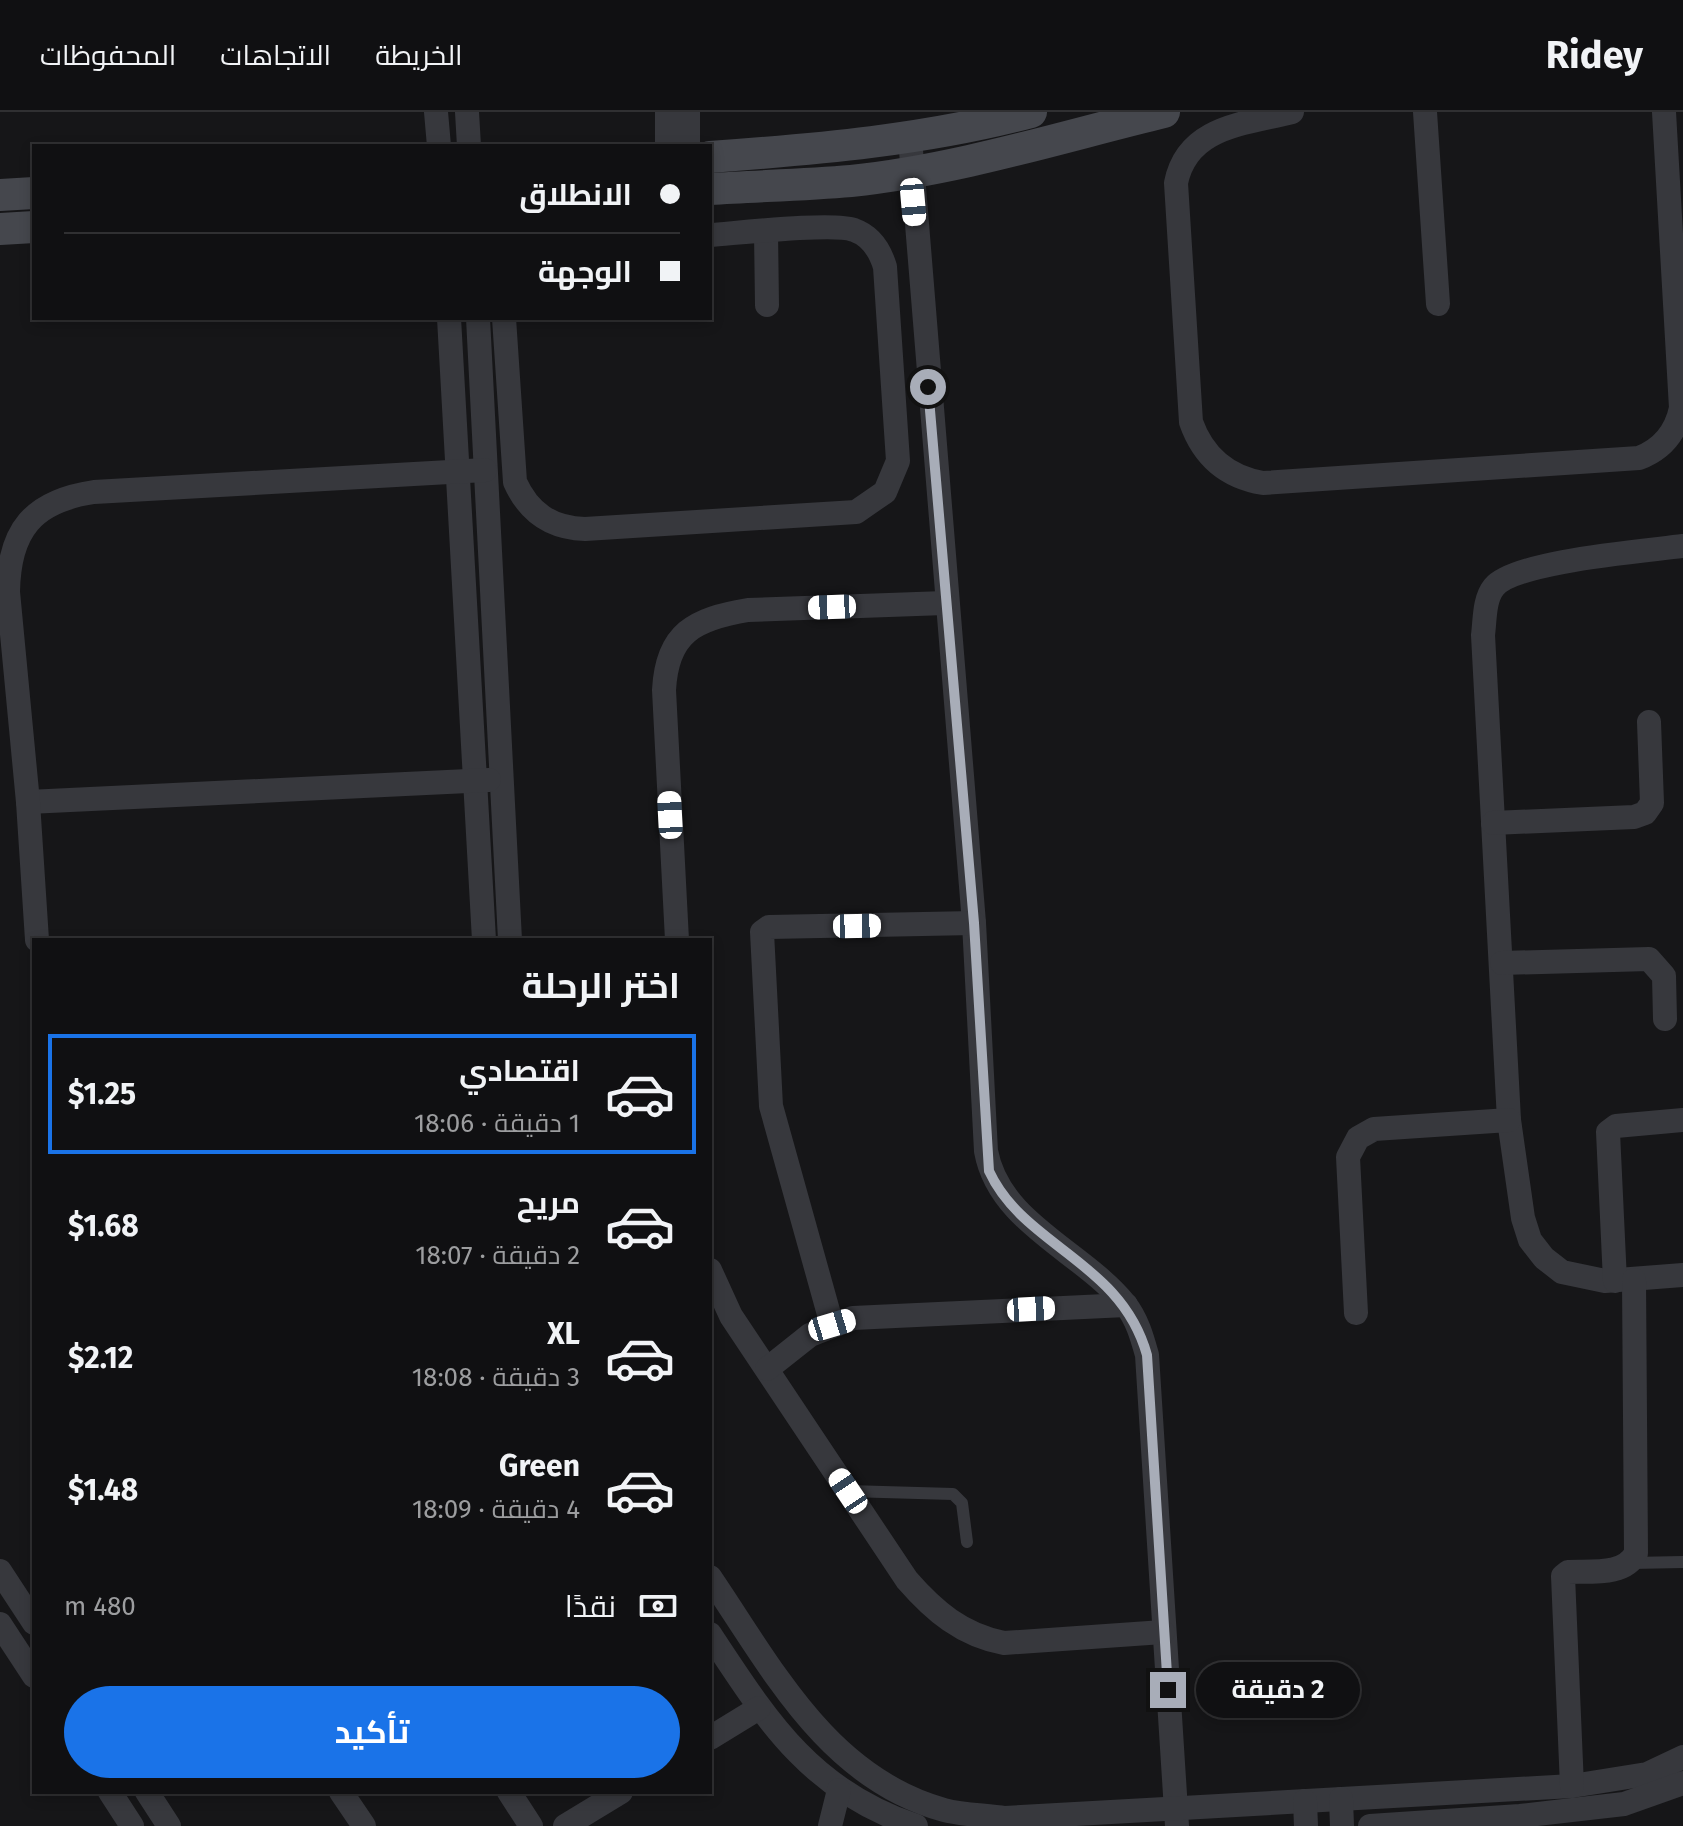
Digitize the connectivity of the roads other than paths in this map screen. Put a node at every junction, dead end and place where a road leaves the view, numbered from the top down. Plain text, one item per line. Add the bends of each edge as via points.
1 (436, 112) edge
2 (467, 112) edge
3 (667, 112) edge
4 (688, 112) edge
5 (1031, 112) edge
6 (1164, 112) edge
7 (1292, 112) edge
8 (1425, 112) edge
9 (1664, 112) edge
10 (910, 138) junction
11 (439, 144) edge
12 (469, 144) edge
13 (667, 144) edge
14 (688, 144) edge
15 (712, 157) edge
16 (911, 171) junction
17 (712, 189) edge
18 (32, 193) edge
19 (0, 195) edge
20 (32, 227) edge
21 (0, 229) edge
22 (766, 232) junction
23 (712, 235) edge
24 (1438, 304) dead end
25 (767, 305) dead end
26 (449, 320) edge
27 (478, 320) edge
28 (504, 320) edge
29 (485, 470) junction
30 (457, 472) junction
31 (1683, 546) edge
32 (945, 603) junction
33 (1649, 722) dead end
34 (502, 779) junction
35 (475, 781) junction
36 (28, 802) junction
37 (1493, 823) junction
38 (974, 923) junction
39 (37, 938) edge
40 (484, 938) edge
41 (510, 938) edge
42 (677, 938) edge
43 (1502, 963) junction
44 (1665, 1019) dead end
45 (1509, 1120) junction
46 (1683, 1120) edge
47 (712, 1274) edge
48 (1683, 1275) edge
49 (1624, 1281) junction
50 (1126, 1305) junction
51 (1356, 1313) dead end
52 (832, 1325) junction
53 (767, 1369) junction
54 (848, 1491) junction
55 (967, 1542) dead end
56 (1683, 1562) edge
57 (1631, 1563) junction
58 (0, 1571) edge
59 (712, 1580) edge
60 (32, 1620) edge
61 (0, 1624) edge
62 (1163, 1632) junction
63 (712, 1637) edge
64 (32, 1673) edge
65 (759, 1708) junction
66 (712, 1737) edge
67 (1683, 1757) edge
68 (1683, 1783) edge
69 (1572, 1786) junction
70 (1522, 1788) junction
71 (839, 1790) junction
72 (111, 1794) edge
73 (148, 1794) edge
74 (342, 1794) edge
75 (510, 1794) edge
76 (618, 1794) edge
77 (1341, 1799) junction
78 (1305, 1801) junction
79 (1176, 1816) edge
80 (1520, 1821) edge
81 (132, 1826) edge
82 (169, 1826) edge
83 (364, 1826) edge
84 (531, 1826) edge
85 (565, 1826) edge
86 (830, 1826) edge
87 (916, 1826) edge
88 (1306, 1826) edge
89 (1342, 1826) edge
90 (1370, 1826) edge

1 - 11 street
2 - 12 street
3 - 13 street
4 - 14 street
5 - 10 street
6 - 16 street
7 - 9 street via 1210,133 1190,150 1176,183 1191,422 1201,445 1219,464 1263,483 1639,458 1660,446 1675,428 1681,408
8 - 24 street
10 - 15 street
10 - 16 street
16 - 17 street via 852,181
16 - 32 street
18 - 19 street
20 - 21 street
22 - 23 street
22 - 25 street
22 - 28 street via 845,227 866,236 883,259 898,461 885,492 856,512 585,529 548,521 528,505 515,482
26 - 30 street
27 - 29 street
29 - 30 street
29 - 34 street
30 - 35 street
30 - 36 street via 94,492 64,497 38,511 19,534 8,562
31 - 37 street via 1566,562 1496,584 1483,635
32 - 38 street
32 - 42 street via 748,610 696,624 677,641 666,662 664,690
33 - 37 street via 1652,803 1645,813
34 - 35 street
34 - 41 street
35 - 36 street
35 - 40 street
36 - 39 street
37 - 43 street
38 - 50 street via 989,1171 1010,1203
38 - 52 street via 769,927 762,932 771,1106
43 - 44 street via 1649,959 1664,976
43 - 45 street
45 - 49 street via 1530,1240 1562,1272
45 - 51 street via 1374,1129 1358,1138 1348,1157
46 - 49 street via 1616,1126 1608,1132
47 - 53 street via 731,1316
48 - 49 street
49 - 57 street via 1636,1553
50 - 52 street via 872,1316
50 - 62 street via 1140,1328 1147,1355
52 - 53 street via 787,1350
53 - 54 street
54 - 55 lane via 953,1494 962,1503
54 - 62 street via 931,1607 985,1639 1004,1643
56 - 57 lane
57 - 69 street via 1563,1576
58 - 60 street
59 - 79 street via 807,1719 844,1758 875,1780 946,1810 1005,1818
61 - 64 street
62 - 79 street
63 - 65 street
65 - 66 street
65 - 71 street via 799,1755
67 - 69 street via 1647,1774
68 - 80 street via 1624,1804
69 - 70 street
70 - 77 street
70 - 80 street
71 - 86 street
71 - 87 street
72 - 81 street
73 - 82 street
74 - 83 street
75 - 84 street
76 - 85 street
77 - 78 street
77 - 89 street
78 - 79 street
78 - 88 street
80 - 90 street

